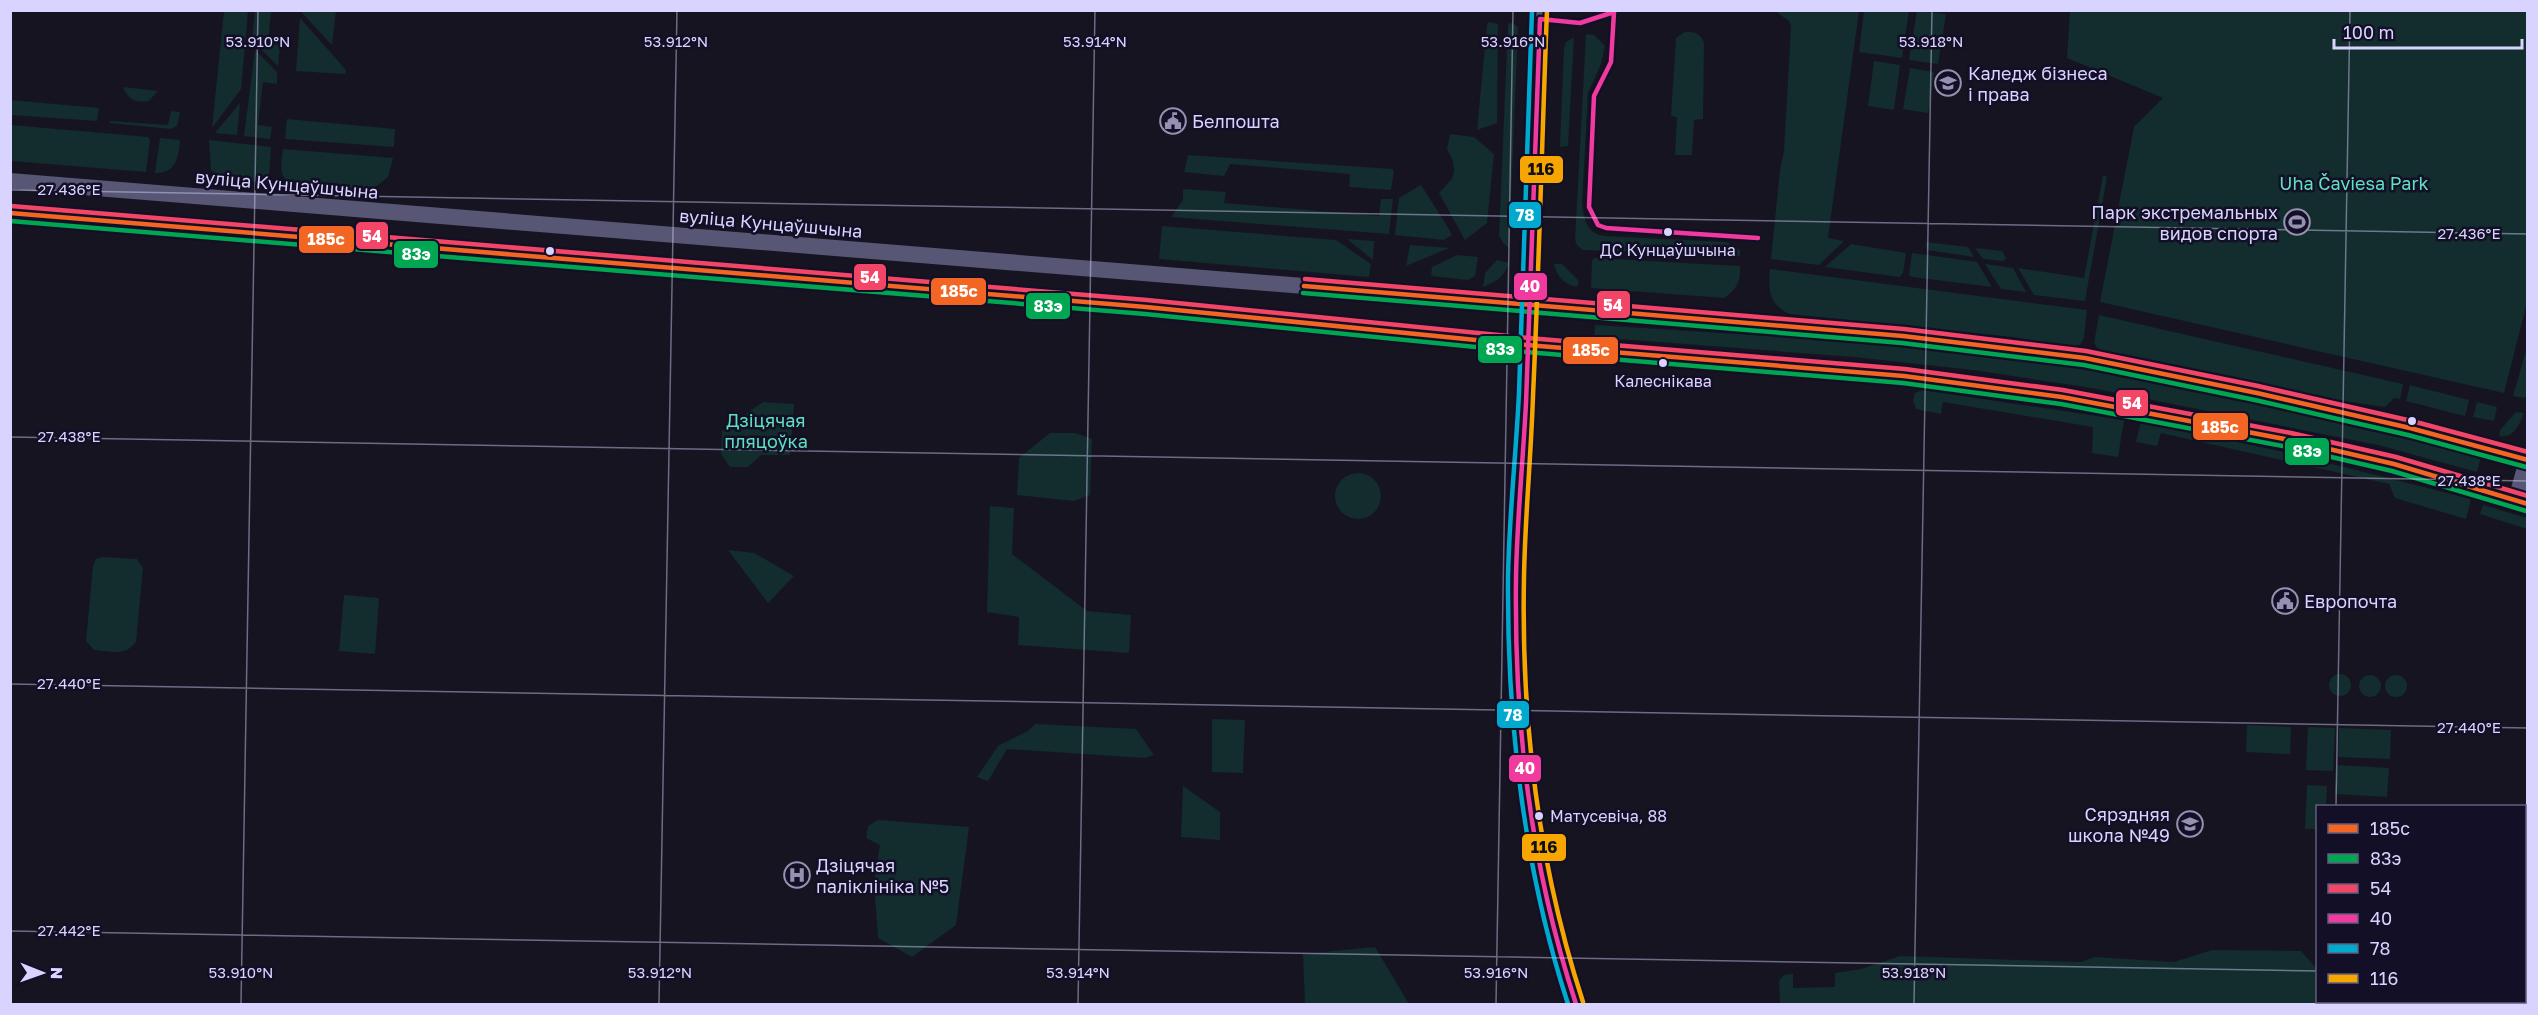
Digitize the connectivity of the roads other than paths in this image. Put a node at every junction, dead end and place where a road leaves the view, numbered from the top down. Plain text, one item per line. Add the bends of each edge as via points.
1 (1540, 10) edge
2 (10, 181) edge
3 (10, 213) edge
4 (1529, 305) junction
5 (1527, 345) junction
6 (2527, 459) edge
7 (2522, 502) edge
8 (1576, 1005) edge

1 - 4 main road
2 - 4 main road, вуліца Кунцаўшчына
3 - 5 main road via 1134,306
4 - 5 main road
4 - 6 main road, вуліца Кунцаўшчына via 1903,336 2085,358 2257,393
5 - 7 main road via 1895,375 2062,397 2290,440 2394,464
5 - 8 main road via 1516,577 1519,704 1524,769 1545,899
6 - 7 main road

